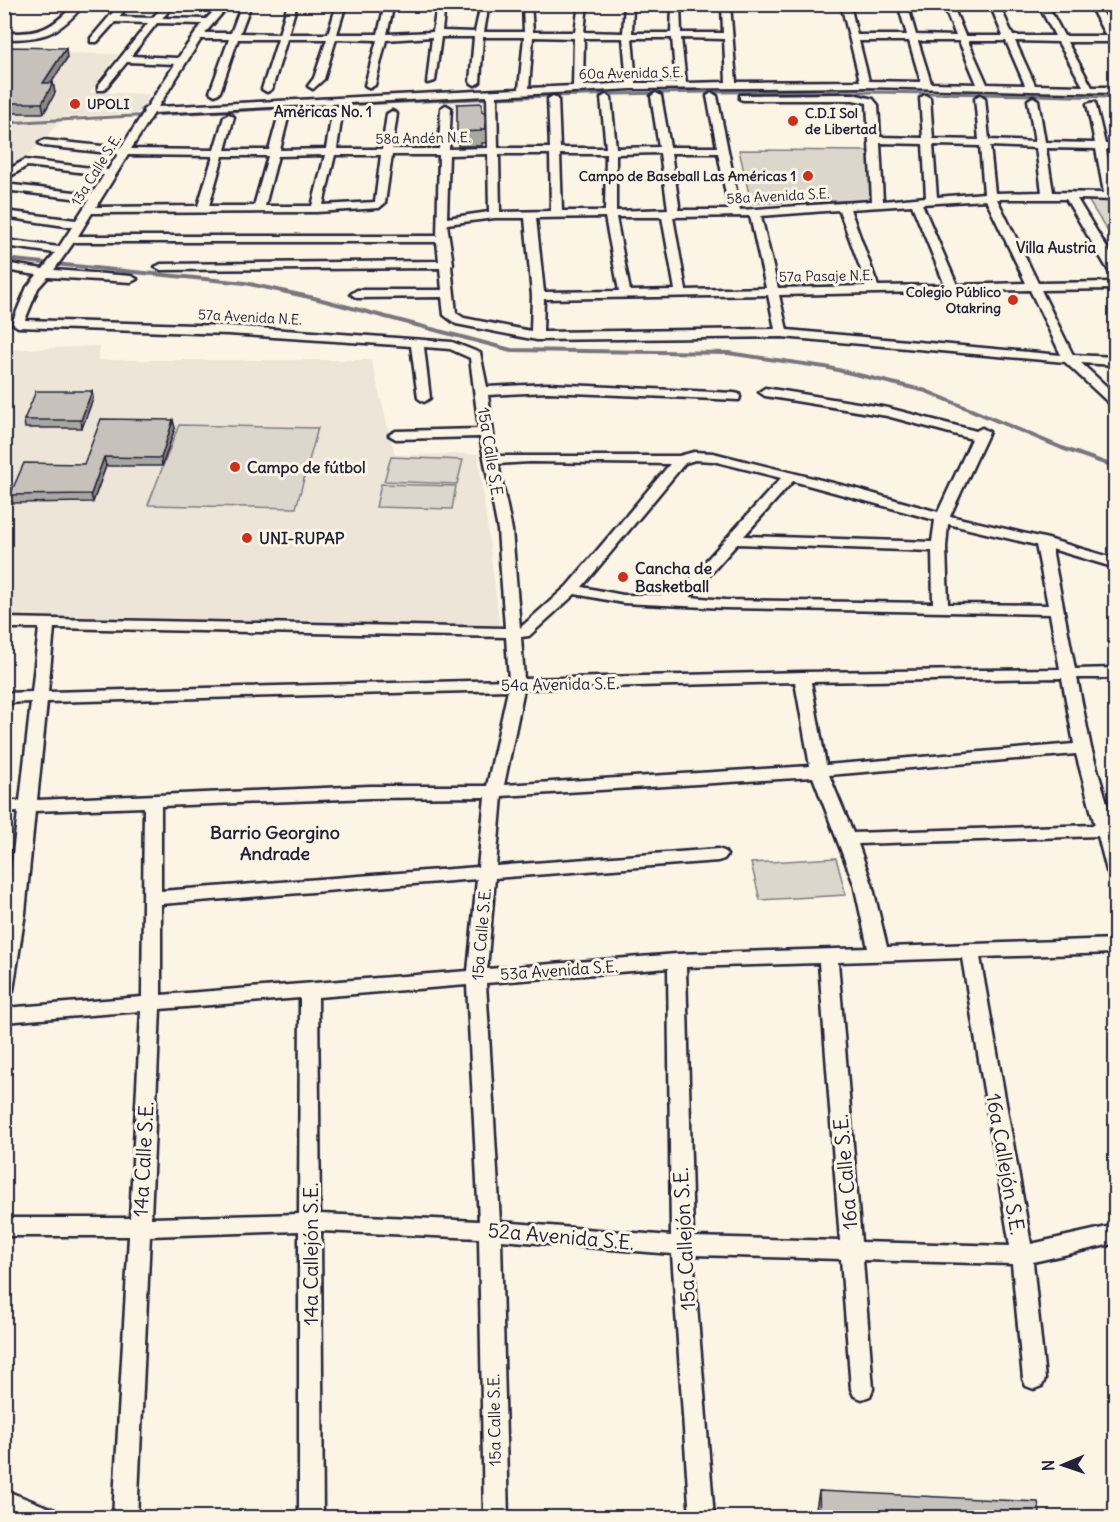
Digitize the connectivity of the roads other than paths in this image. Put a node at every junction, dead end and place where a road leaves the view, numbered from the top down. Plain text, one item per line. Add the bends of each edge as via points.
1 (80, 4) edge
2 (125, 4) edge
3 (172, 4) edge
4 (226, 4) edge
5 (247, 4) edge
6 (293, 4) edge
7 (342, 4) edge
8 (390, 4) edge
9 (441, 4) edge
10 (485, 4) edge
11 (527, 4) edge
12 (583, 4) edge
13 (629, 4) edge
14 (676, 4) edge
15 (726, 4) edge
16 (845, 4) edge
17 (902, 4) edge
18 (947, 4) edge
19 (994, 4) edge
20 (1042, 4) edge
21 (1093, 4) edge
22 (112, 19) junction
23 (154, 20) junction
24 (208, 22) junction
25 (436, 34) junction
26 (4, 36) edge
27 (198, 36) junction
28 (235, 36) junction
29 (284, 36) junction
30 (332, 36) junction
31 (383, 36) junction
32 (479, 36) junction
33 (529, 36) junction
34 (727, 36) junction
35 (579, 37) junction
36 (627, 37) junction
37 (676, 37) junction
38 (854, 38) junction
39 (912, 38) junction
40 (962, 38) junction
41 (1010, 39) junction
42 (1061, 39) junction
43 (94, 40) dead end
44 (1114, 41) edge
45 (124, 59) junction
46 (181, 60) junction
47 (430, 81) dead end
48 (475, 82) dead end
49 (865, 84) junction
50 (370, 85) dead end
51 (731, 85) junction
52 (314, 86) dead end
53 (632, 86) junction
54 (681, 86) junction
55 (927, 86) junction
56 (101, 88) dead end
57 (578, 88) junction
58 (1031, 88) junction
59 (267, 89) dead end
60 (1089, 89) junction
61 (524, 90) junction
62 (1116, 90) edge
63 (760, 91) junction
64 (215, 92) dead end
65 (981, 92) junction
66 (656, 96) junction
67 (722, 97) junction
68 (493, 98) junction
69 (606, 98) junction
70 (925, 98) dead end
71 (553, 99) junction
72 (1033, 100) dead end
73 (1092, 104) dead end
74 (446, 108) dead end
75 (337, 113) dead end
76 (146, 114) junction
77 (284, 114) dead end
78 (392, 114) dead end
79 (229, 117) dead end
80 (874, 140) junction
81 (928, 142) junction
82 (44, 143) dead end
83 (984, 144) junction
84 (1040, 145) junction
85 (1100, 147) junction
86 (1116, 147) edge
87 (495, 150) junction
88 (553, 150) junction
89 (611, 150) junction
90 (665, 150) junction
91 (721, 150) junction
92 (126, 152) junction
93 (331, 152) junction
94 (387, 152) junction
95 (218, 153) junction
96 (274, 153) junction
97 (443, 153) junction
98 (111, 173) junction
99 (4, 177) edge
100 (4, 187) edge
101 (1048, 193) junction
102 (1069, 194) junction
103 (990, 196) junction
104 (1113, 197) edge
105 (95, 198) junction
106 (932, 200) junction
107 (916, 202) junction
108 (878, 205) junction
109 (844, 208) junction
110 (260, 209) junction
111 (317, 209) junction
112 (89, 210) junction
113 (202, 210) junction
114 (735, 213) junction
115 (755, 213) junction
116 (4, 214) edge
117 (666, 214) junction
118 (495, 215) junction
119 (530, 215) junction
120 (557, 215) junction
121 (610, 215) junction
122 (441, 222) junction
123 (78, 224) junction
124 (70, 239) junction
125 (444, 239) junction
126 (4, 243) edge
127 (203, 253) junction
128 (54, 263) junction
129 (447, 264) junction
130 (4, 266) edge
131 (161, 267) dead end
132 (1116, 273) edge
133 (131, 279) dead end
134 (1116, 285) edge
135 (1036, 287) junction
136 (953, 289) junction
137 (874, 290) junction
138 (772, 291) junction
139 (681, 292) junction
140 (448, 293) junction
141 (625, 293) junction
142 (357, 294) dead end
143 (538, 296) junction
144 (4, 313) edge
145 (21, 319) junction
146 (782, 333) junction
147 (537, 336) junction
148 (417, 344) junction
149 (476, 356) joint
150 (1069, 359) junction
151 (1116, 361) edge
152 (481, 392) junction
153 (765, 392) dead end
154 (734, 397) dead end
155 (424, 398) dead end
156 (1116, 402) edge
157 (487, 433) junction
158 (396, 435) dead end
159 (490, 460) junction
160 (680, 460) junction
161 (790, 477) junction
162 (942, 518) junction
163 (731, 540) junction
164 (1043, 542) junction
165 (939, 547) junction
166 (1116, 564) edge
167 (572, 590) junction
168 (680, 600) junction
169 (942, 609) junction
170 (1057, 610) junction
171 (4, 623) edge
172 (47, 624) junction
173 (515, 633) junction
174 (1069, 672) junction
175 (1116, 673) edge
176 (802, 677) junction
177 (518, 685) junction
178 (41, 697) junction
179 (4, 698) edge
180 (1083, 748) junction
181 (819, 771) junction
182 (494, 791) junction
183 (153, 801) junction
184 (26, 806) junction
185 (4, 807) edge
186 (1106, 830) junction
187 (847, 839) junction
188 (718, 855) dead end
189 (1114, 863) edge
190 (486, 871) junction
191 (154, 898) junction
192 (10, 913) edge
193 (1116, 946) edge
194 (970, 951) junction
195 (879, 954) junction
196 (828, 956) junction
197 (677, 961) junction
198 (477, 976) junction
199 (4, 990) edge
200 (309, 990) junction
201 (152, 1003) junction
202 (4, 1015) edge
203 (310, 1222) junction
204 (4, 1227) edge
205 (140, 1227) junction
206 (489, 1230) junction
207 (1116, 1234) edge
208 (682, 1246) junction
209 (851, 1252) junction
210 (1022, 1256) junction
211 (1034, 1379) dead end
212 (862, 1389) dead end
213 (4, 1501) edge
214 (46, 1518) edge
215 (125, 1518) edge
216 (311, 1518) edge
217 (496, 1518) edge
218 (702, 1518) edge

1 - 26 street via 57,29 43,36
2 - 22 street
3 - 23 street
4 - 24 street, 13a Calle S.E.
5 - 28 street
6 - 29 street
7 - 30 street
8 - 31 street
9 - 25 street
10 - 32 street
11 - 33 street
12 - 35 street
13 - 36 street
14 - 37 street
15 - 34 street
16 - 38 street
17 - 39 street
18 - 40 street
19 - 41 street
20 - 42 street
21 - 44 street
22 - 23 street
22 - 43 street
23 - 24 street
23 - 45 street
24 - 27 street, 13a Calle S.E.
25 - 31 street
25 - 32 street
25 - 47 street
27 - 28 street
27 - 46 street, 13a Calle S.E.
28 - 29 street
28 - 64 street
29 - 30 street
29 - 59 street
30 - 31 street
30 - 52 street
31 - 50 street
32 - 33 street
32 - 48 street
33 - 35 street
33 - 61 street
34 - 37 street
34 - 51 street
35 - 36 street
35 - 57 street
36 - 37 street
36 - 53 street
37 - 54 street
38 - 39 street
38 - 49 street
39 - 40 street
39 - 55 street
40 - 41 street
40 - 65 street
41 - 42 street
41 - 58 street
42 - 44 street
42 - 60 street
45 - 46 street
45 - 56 street
46 - 76 street, 13a Calle S.E.
49 - 55 street, 60a Avenida S.E.
49 - 63 street, 60a Avenida S.E.
51 - 54 street, 60a Avenida S.E.
51 - 63 street, 60a Avenida S.E.
53 - 54 street, 60a Avenida S.E.
53 - 57 street, 60a Avenida S.E.
55 - 65 street, 60a Avenida S.E.
57 - 61 street, 60a Avenida S.E.
58 - 60 street, 60a Avenida S.E.
58 - 65 street, 60a Avenida S.E.
60 - 62 street, 60a Avenida S.E.
61 - 68 street, 60a Avenida S.E.
63 - 67 street
63 - 80 street via 870,101
65 - 83 street
66 - 67 street
66 - 69 street
66 - 90 street
67 - 91 street
68 - 71 street
68 - 76 street, 60a Avenida S.E.
68 - 87 street
69 - 71 street
69 - 89 street
70 - 81 street
71 - 88 street
72 - 84 street
73 - 85 street
74 - 97 street
75 - 93 street
76 - 92 street, 13a Calle S.E.
77 - 96 street
78 - 94 street
79 - 95 street
80 - 81 street
80 - 108 street
81 - 83 street
81 - 106 street
82 - 92 street, 58a Andén N.E.
83 - 84 street
83 - 103 street
84 - 85 street
84 - 101 street
85 - 86 street
85 - 104 street
87 - 88 street, 58a Andén N.E.
87 - 97 street, 58a Andén N.E.
87 - 118 street
88 - 89 street, 58a Andén N.E.
88 - 120 street
89 - 90 street, 58a Andén N.E.
89 - 121 street
90 - 91 street, 58a Andén N.E.
90 - 117 street via 674,205
91 - 114 street
92 - 95 street, 58a Andén N.E.
92 - 98 street, 13a Calle S.E.
93 - 94 street, 58a Andén N.E.
93 - 96 street, 58a Andén N.E.
93 - 111 street
94 - 97 street, 58a Andén N.E.
94 - 111 street via 380,203
95 - 96 street, 58a Andén N.E.
95 - 113 street
96 - 110 street
97 - 122 street
98 - 99 street via 25,163
98 - 105 street, 13a Calle S.E.
100 - 105 street
101 - 102 street, 58a Avenida S.E.
101 - 103 street, 58a Avenida S.E.
102 - 104 street, 58a Avenida S.E.
102 - 132 street
103 - 106 street, 58a Avenida S.E.
103 - 135 street
105 - 112 street, 13a Calle S.E.
106 - 107 street, 58a Avenida S.E.
107 - 108 street, 58a Avenida S.E.
107 - 136 street
108 - 109 street, 58a Avenida S.E.
109 - 115 street, 58a Avenida S.E.
109 - 137 street
110 - 111 street
110 - 113 street
112 - 113 street
112 - 123 street, 13a Calle S.E.
114 - 115 street, 58a Avenida S.E.
114 - 117 street, 58a Avenida S.E.
115 - 138 street
116 - 123 street
117 - 121 street, 58a Avenida S.E.
117 - 139 street
118 - 119 street, 58a Avenida S.E.
118 - 122 street, 58a Avenida S.E.
119 - 120 street, 58a Avenida S.E.
119 - 143 street
120 - 121 street, 58a Avenida S.E.
121 - 141 street
122 - 125 street
123 - 124 street, 13a Calle S.E.
124 - 127 street
124 - 128 street, 13a Calle S.E.
125 - 127 street
125 - 129 street
126 - 128 street
127 - 129 street
127 - 131 street
128 - 130 street
128 - 133 street
128 - 145 street, 13a Calle S.E. via 33,287
129 - 140 street
134 - 135 street, 57a Pasaje N.E.
135 - 136 street, 57a Pasaje N.E.
135 - 150 street
136 - 137 street, 57a Pasaje N.E.
137 - 138 street, 57a Pasaje N.E.
138 - 139 street, 57a Pasaje N.E.
138 - 146 street
139 - 141 street, 57a Pasaje N.E.
140 - 142 street
140 - 147 street via 450,315 460,321
141 - 143 street, 57a Pasaje N.E.
143 - 147 street
144 - 145 street, 57a Avenida N.E.
145 - 148 street, 57a Avenida N.E.
146 - 147 street
146 - 150 street
148 - 149 street, 57a Avenida N.E. via 452,346
148 - 155 street
149 - 152 street, 15a Calle S.E.
150 - 151 street
150 - 156 street
152 - 154 street via 548,388
152 - 157 street, 15a Calle S.E.
153 - 162 street via 888,412 980,434
157 - 158 street
157 - 159 street, 15a Calle S.E.
159 - 160 street
159 - 173 street, 15a Calle S.E. via 505,530
160 - 161 street via 713,457
160 - 167 street
161 - 162 street
161 - 163 street
162 - 164 street
162 - 165 street
163 - 165 street
163 - 168 street
164 - 166 street
164 - 170 street
165 - 169 street
167 - 168 street via 623,599
167 - 173 street via 524,633
168 - 169 street
169 - 170 street
170 - 174 street
171 - 172 street
172 - 173 street
172 - 178 street
173 - 177 street, 15a Calle S.E.
174 - 175 street, 54a Avenida S.E.
174 - 176 street, 54a Avenida S.E.
174 - 180 street
176 - 177 street, 54a Avenida S.E.
176 - 181 street
177 - 178 street, 54a Avenida S.E.
177 - 182 street, 15a Calle S.E.
178 - 179 street, 54a Avenida S.E.
178 - 184 street
180 - 181 street
180 - 186 street
181 - 182 street
181 - 187 street
182 - 183 street
182 - 190 street, 15a Calle S.E.
183 - 184 street
183 - 191 street, 14a Calle S.E.
184 - 185 street
184 - 192 street
186 - 187 street
186 - 189 street
187 - 195 street via 863,885
188 - 190 street
190 - 191 street
190 - 198 street, 15a Calle S.E.
191 - 201 street, 14a Calle S.E.
192 - 199 street
193 - 194 street, 53a Avenida S.E.
194 - 195 street, 53a Avenida S.E.
194 - 210 street, 16a Callejón S.E.
195 - 196 street, 53a Avenida S.E.
196 - 197 street, 53a Avenida S.E.
196 - 209 street, 16a Calle S.E.
197 - 198 street, 53a Avenida S.E.
197 - 208 street, 15a Callejón S.E.
198 - 200 street, 53a Avenida S.E.
198 - 206 street, 15a Calle S.E.
200 - 201 street, 53a Avenida S.E.
200 - 203 street, 14a Callejón S.E.
201 - 202 street, 53a Avenida S.E.
201 - 205 street, 14a Calle S.E.
203 - 205 street, 52a Avenida S.E.
203 - 206 street, 52a Avenida S.E.
203 - 216 street, 14a Callejón S.E.
204 - 205 street, 52a Avenida S.E.
205 - 215 street, 14a Calle S.E.
206 - 208 street, 52a Avenida S.E.
206 - 217 street, 15a Calle S.E.
207 - 210 street, 52a Avenida S.E.
208 - 209 street, 52a Avenida S.E.
208 - 218 street, 15a Callejón S.E.
209 - 210 street, 52a Avenida S.E.
209 - 212 street, 16a Calle S.E.
210 - 211 street, 16a Callejón S.E.
213 - 214 street

